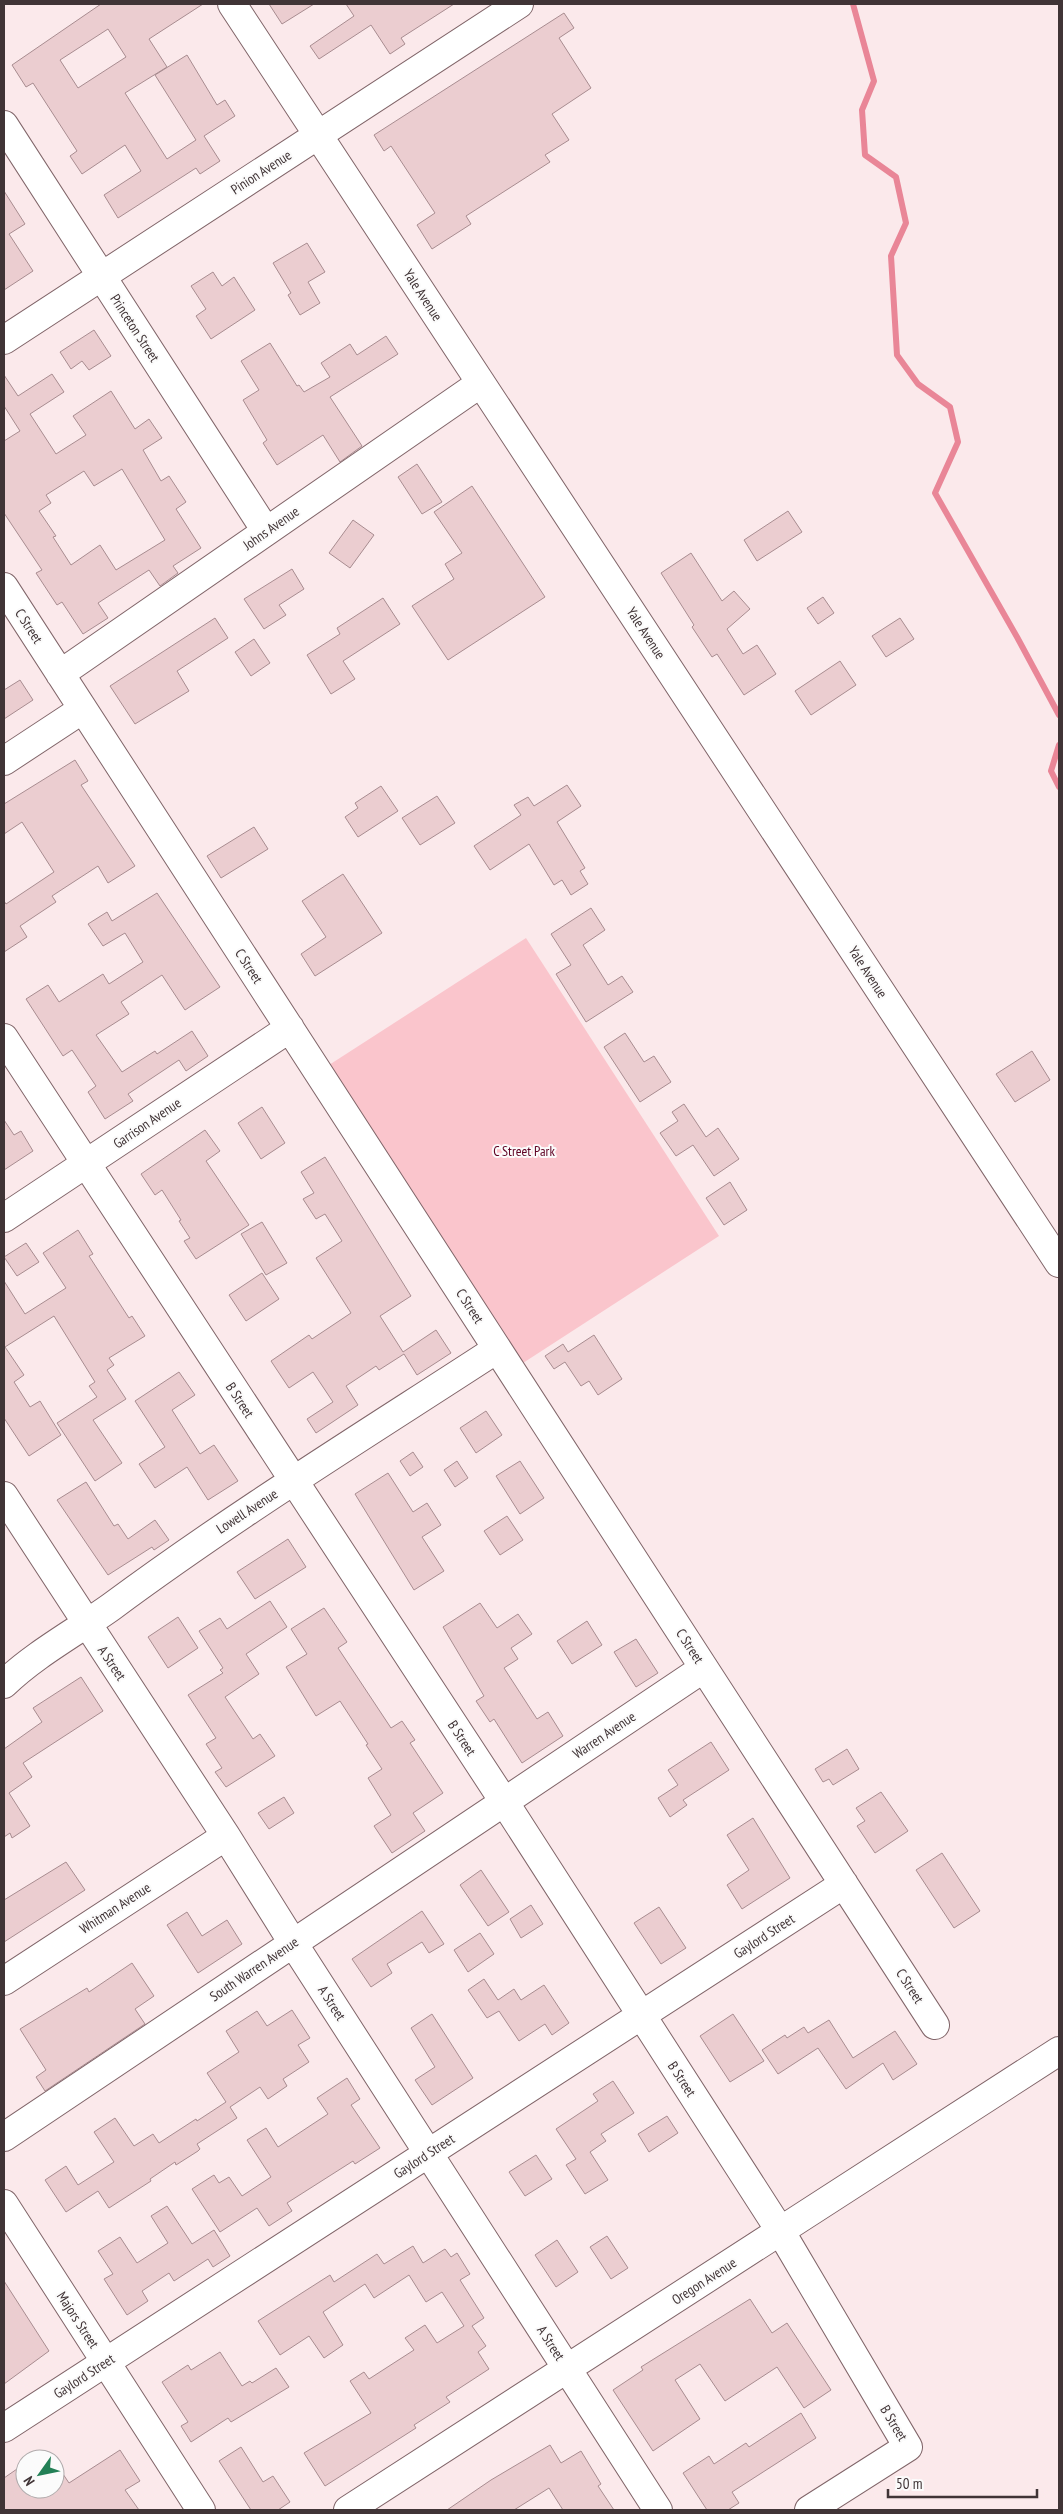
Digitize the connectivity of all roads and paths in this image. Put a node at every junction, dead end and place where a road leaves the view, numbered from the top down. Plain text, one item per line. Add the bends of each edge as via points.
1 (232, 4) edge
2 (519, 4) edge
3 (4, 125) edge
4 (318, 135) junction
5 (101, 276) junction
6 (4, 340) edge
7 (482, 383) junction
8 (266, 532) junction
9 (4, 587) edge
10 (60, 674) junction
11 (83, 709) junction
12 (4, 761) edge
13 (290, 1028) junction
14 (4, 1038) edge
15 (86, 1164) junction
16 (4, 1218) edge
17 (1059, 1262) edge
18 (497, 1349) junction
19 (293, 1482) junction
20 (4, 1496) edge
21 (86, 1624) junction
22 (704, 1668) junction
23 (4, 1684) edge
24 (505, 1803) junction
25 (226, 1836) junction
26 (844, 1884) junction
27 (292, 1943) junction
28 (4, 1980) edge
29 (641, 2016) junction
30 (935, 2025) dead end
31 (1059, 2051) edge
32 (4, 2137) edge
33 (429, 2153) junction
34 (4, 2204) edge
35 (781, 2232) junction
36 (105, 2362) junction
37 (568, 2368) junction
38 (4, 2428) edge
39 (201, 2510) edge
40 (348, 2510) edge
41 (658, 2510) edge
42 (809, 2510) edge

1 - 4 street, Yale Avenue
2 - 4 street, Pinion Avenue
3 - 5 street, Princeton Street
4 - 5 street, Pinion Avenue
4 - 7 street, Yale Avenue
5 - 6 street, Pinion Avenue
5 - 8 street, Princeton Street
7 - 8 street, Johns Avenue
7 - 17 street, Yale Avenue
8 - 10 street, Johns Avenue
9 - 10 street, C Street
10 - 11 street, C Street
11 - 12 street
11 - 13 street, C Street
13 - 15 street, Garrison Avenue
13 - 18 street, C Street
14 - 15 street, B Street
15 - 16 street, Garrison Avenue
15 - 19 street, B Street
18 - 19 street, Lowell Avenue
18 - 22 street, C Street
19 - 21 street, Lowell Avenue via 187,1550
19 - 24 street, B Street
20 - 21 street, A Street
21 - 23 street, Lowell Avenue
21 - 25 street, A Street
22 - 24 street, Warren Avenue
22 - 26 street, C Street
24 - 27 street, South Warren Avenue
24 - 29 street, B Street
25 - 27 street, A Street
25 - 28 street, Whitman Avenue
26 - 29 street, Gaylord Street
26 - 30 street, C Street
27 - 32 street, South Warren Avenue
27 - 33 street, A Street
29 - 33 street, Gaylord Street
29 - 35 street, B Street
31 - 35 street, Oregon Avenue
33 - 36 street, Gaylord Street
33 - 37 street, A Street
34 - 36 street, Majors Street
35 - 37 street, Oregon Avenue
35 - 42 street, B Street via 908,2447
36 - 38 street, Gaylord Street
36 - 39 street, Majors Street
37 - 40 street, Oregon Avenue
37 - 41 street, A Street

